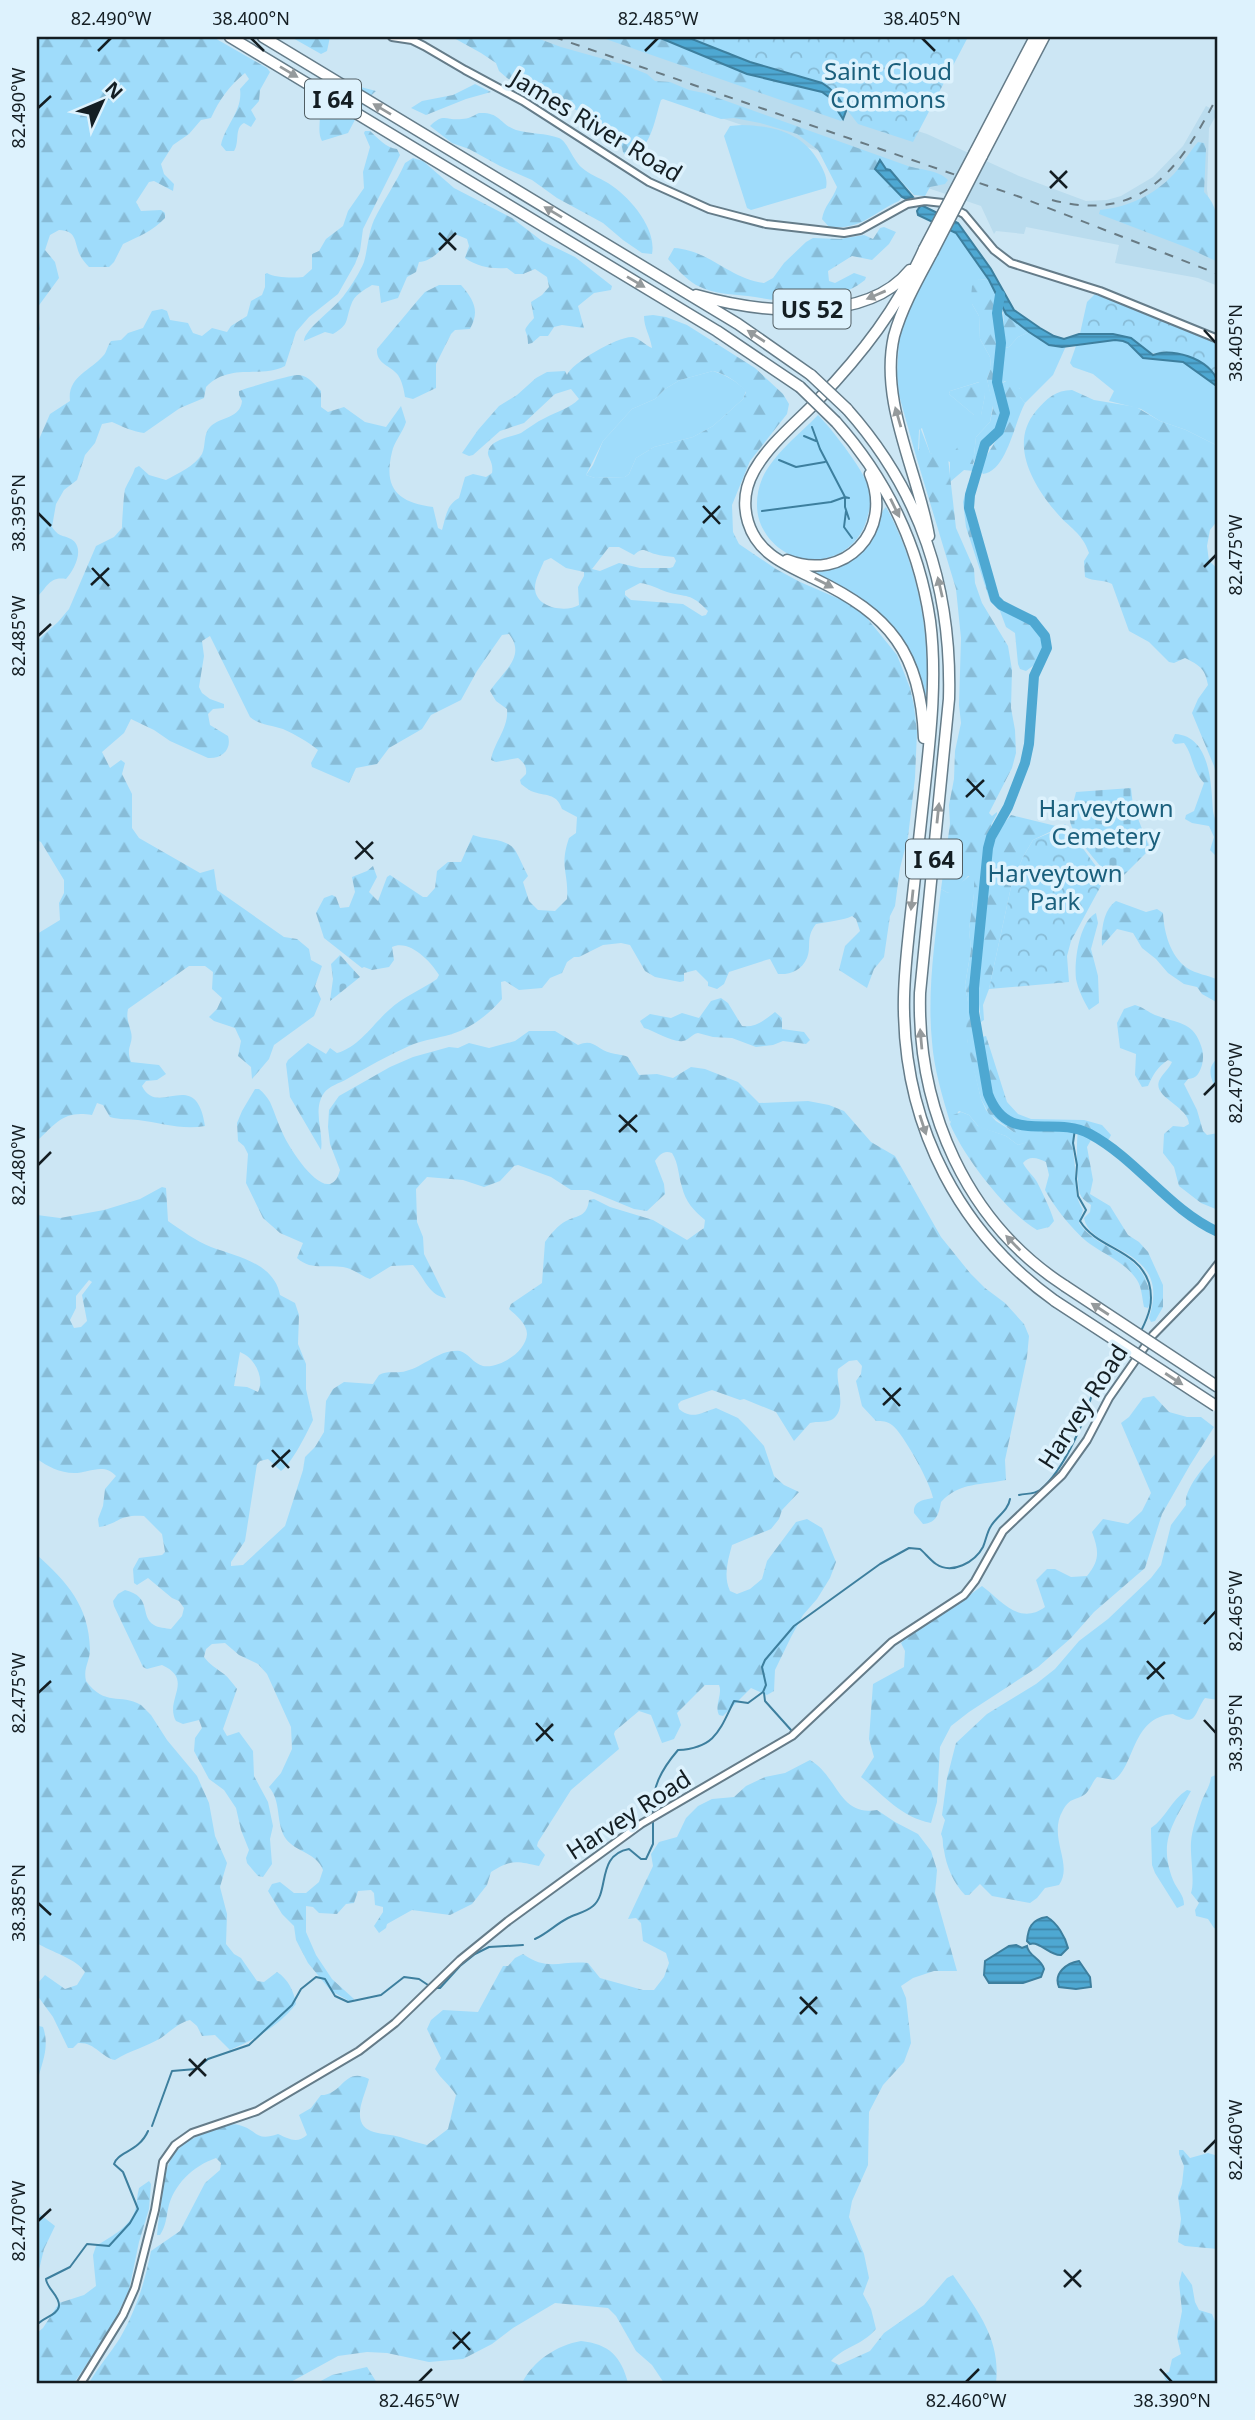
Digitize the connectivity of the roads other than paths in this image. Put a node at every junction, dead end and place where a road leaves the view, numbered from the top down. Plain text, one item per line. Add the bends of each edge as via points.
1 (230, 37) edge
2 (262, 37) edge
3 (392, 37) edge
4 (1035, 37) edge
5 (1044, 37) edge
6 (1050, 37) edge
7 (1025, 73) junction
8 (978, 154) junction
9 (928, 251) junction
10 (918, 280) junction
11 (679, 288) junction
12 (1218, 338) edge
13 (859, 450) junction
14 (931, 554) junction
15 (927, 768) junction
16 (1218, 1264) edge
17 (1218, 1387) edge
18 (1217, 1407) edge
19 (81, 2383) edge

1 -> 13 highway, I 64, bridge via 753,354 800,387
11 -> 2 highway, I 64
3 - 12 street, James River Road via 424,46 523,101 649,182 709,209 766,223 844,233 860,230 907,204 934,201 964,214 1007,261 1090,287
4 - 8 highway, US 52
5 - 7 highway, US 52
6 - 7 highway
7 - 8 highway, US 52
8 - 9 highway, US 52, bridge
9 - 10 highway, US 52
9 -> 11 highway, US 52 via 891,288 834,306 762,309
9 -> 15 highway via 871,342 758,465 747,489 746,507 751,531 767,553 863,605 896,639 920,695
10 - 13 highway, US 52 via 863,358 758,473 751,513 761,539 774,552 796,564 821,566 845,558 864,541 877,504
14 -> 10 highway via 891,384 895,335
14 -> 11 highway, I 64, bridge via 895,474 847,410 811,375 763,340
13 -> 15 highway, I 64 via 902,523 927,603 933,666
17 -> 14 highway, I 64, bridge via 1038,1266 1011,1241 972,1192 944,1137 926,1075 920,1033 950,677 946,614
15 -> 18 highway, I 64, bridge via 904,1009 916,1103 937,1164 970,1218 1012,1266 1055,1301
16 - 19 street, Harvey Road via 1153,1335 1062,1475 1003,1531 964,1595 892,1642 792,1736 618,1839 473,1949 366,2046 257,2112 182,2138 169,2152 159,2175 153,2222 135,2288

